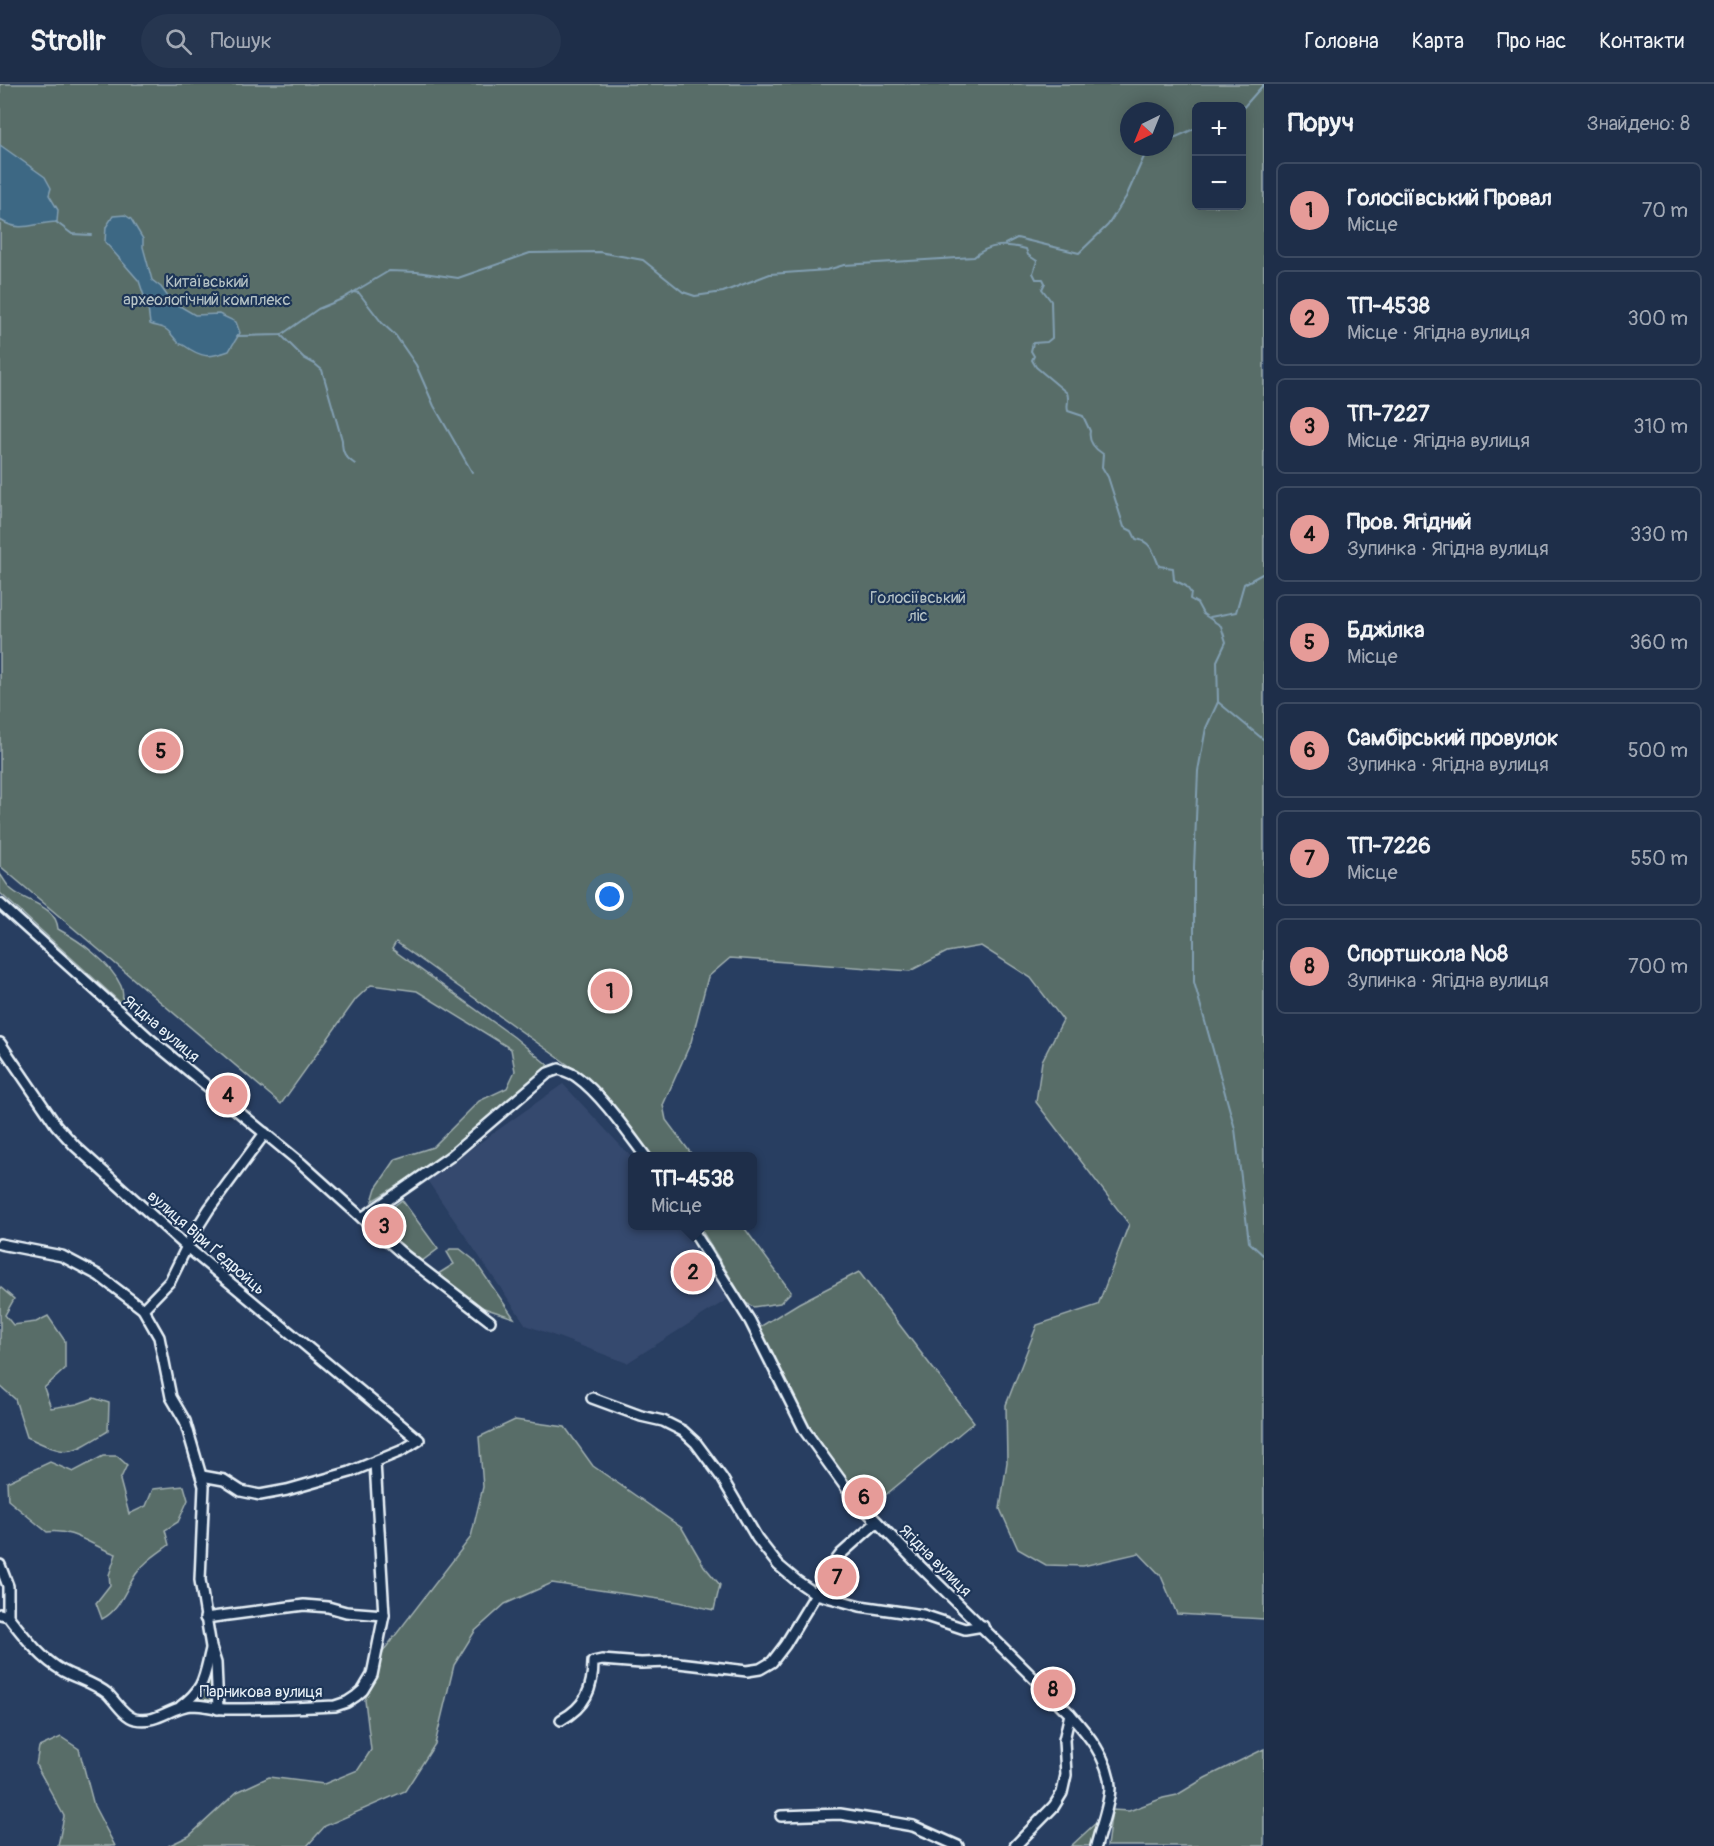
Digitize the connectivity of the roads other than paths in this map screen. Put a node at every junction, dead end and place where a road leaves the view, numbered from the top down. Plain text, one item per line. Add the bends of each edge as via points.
1 (0, 904) edge
2 (0, 1043) edge
3 (265, 1133) junction
4 (642, 1152) edge
5 (362, 1218) junction
6 (693, 1230) edge
7 (0, 1244) edge
8 (187, 1247) junction
9 (143, 1309) junction
10 (490, 1321) dead end
11 (592, 1398) dead end
12 (375, 1462) junction
13 (202, 1476) junction
14 (877, 1522) junction
15 (0, 1565) edge
16 (816, 1594) junction
17 (4, 1615) edge
18 (384, 1615) junction
19 (206, 1618) junction
20 (983, 1626) junction
21 (211, 1647) junction
22 (218, 1708) junction
23 (176, 1709) junction
24 (1070, 1714) junction
25 (561, 1720) dead end
26 (781, 1816) dead end
27 (958, 1846) edge
28 (1015, 1846) edge
29 (1096, 1846) edge

1 - 3 street, Ягідна вулиця via 150,1039
2 - 8 street, вулиця Віри Ґедройць via 75,1146
3 - 5 street, Ягідна вулиця
3 - 8 street via 209,1209
4 - 5 street via 576,1076 559,1069 548,1073 451,1156
5 - 10 street, Ягідна вулиця
6 - 14 street, Ягідна вулиця via 750,1321 805,1431 852,1496
7 - 9 street via 62,1256 82,1265
8 - 9 street via 170,1281
8 - 12 street, вулиця Віри Ґедройць via 419,1440
9 - 13 street via 159,1337 171,1397 185,1421
11 - 16 street via 683,1431 722,1478 777,1566
12 - 13 street via 260,1495 241,1491 224,1480
12 - 18 street, Парникова вулиця
13 - 19 street via 200,1580
14 - 16 street via 841,1554
14 - 20 street, Ягідна вулиця
15 - 17 street via 8,1586
16 - 20 street via 860,1606 924,1615 965,1629
16 - 25 street via 785,1645 772,1662 760,1669 747,1671 670,1662 593,1662 593,1677 583,1704
17 - 23 street, Парникова вулиця via 40,1654 62,1670 95,1685 133,1718 159,1718
18 - 19 street via 304,1605
18 - 22 street, Парникова вулиця via 372,1675 363,1690 347,1702 335,1706
19 - 21 street
20 - 24 street, Ягідна вулиця
21 - 22 street via 216,1663
21 - 23 street via 203,1685
22 - 23 street, Парникова вулиця via 191,1705
24 - 28 street via 1064,1740 1066,1775 1062,1793
24 - 29 street, Ягідна вулиця via 1098,1751 1108,1775 1110,1788
26 - 27 street via 840,1814 890,1822 913,1826

